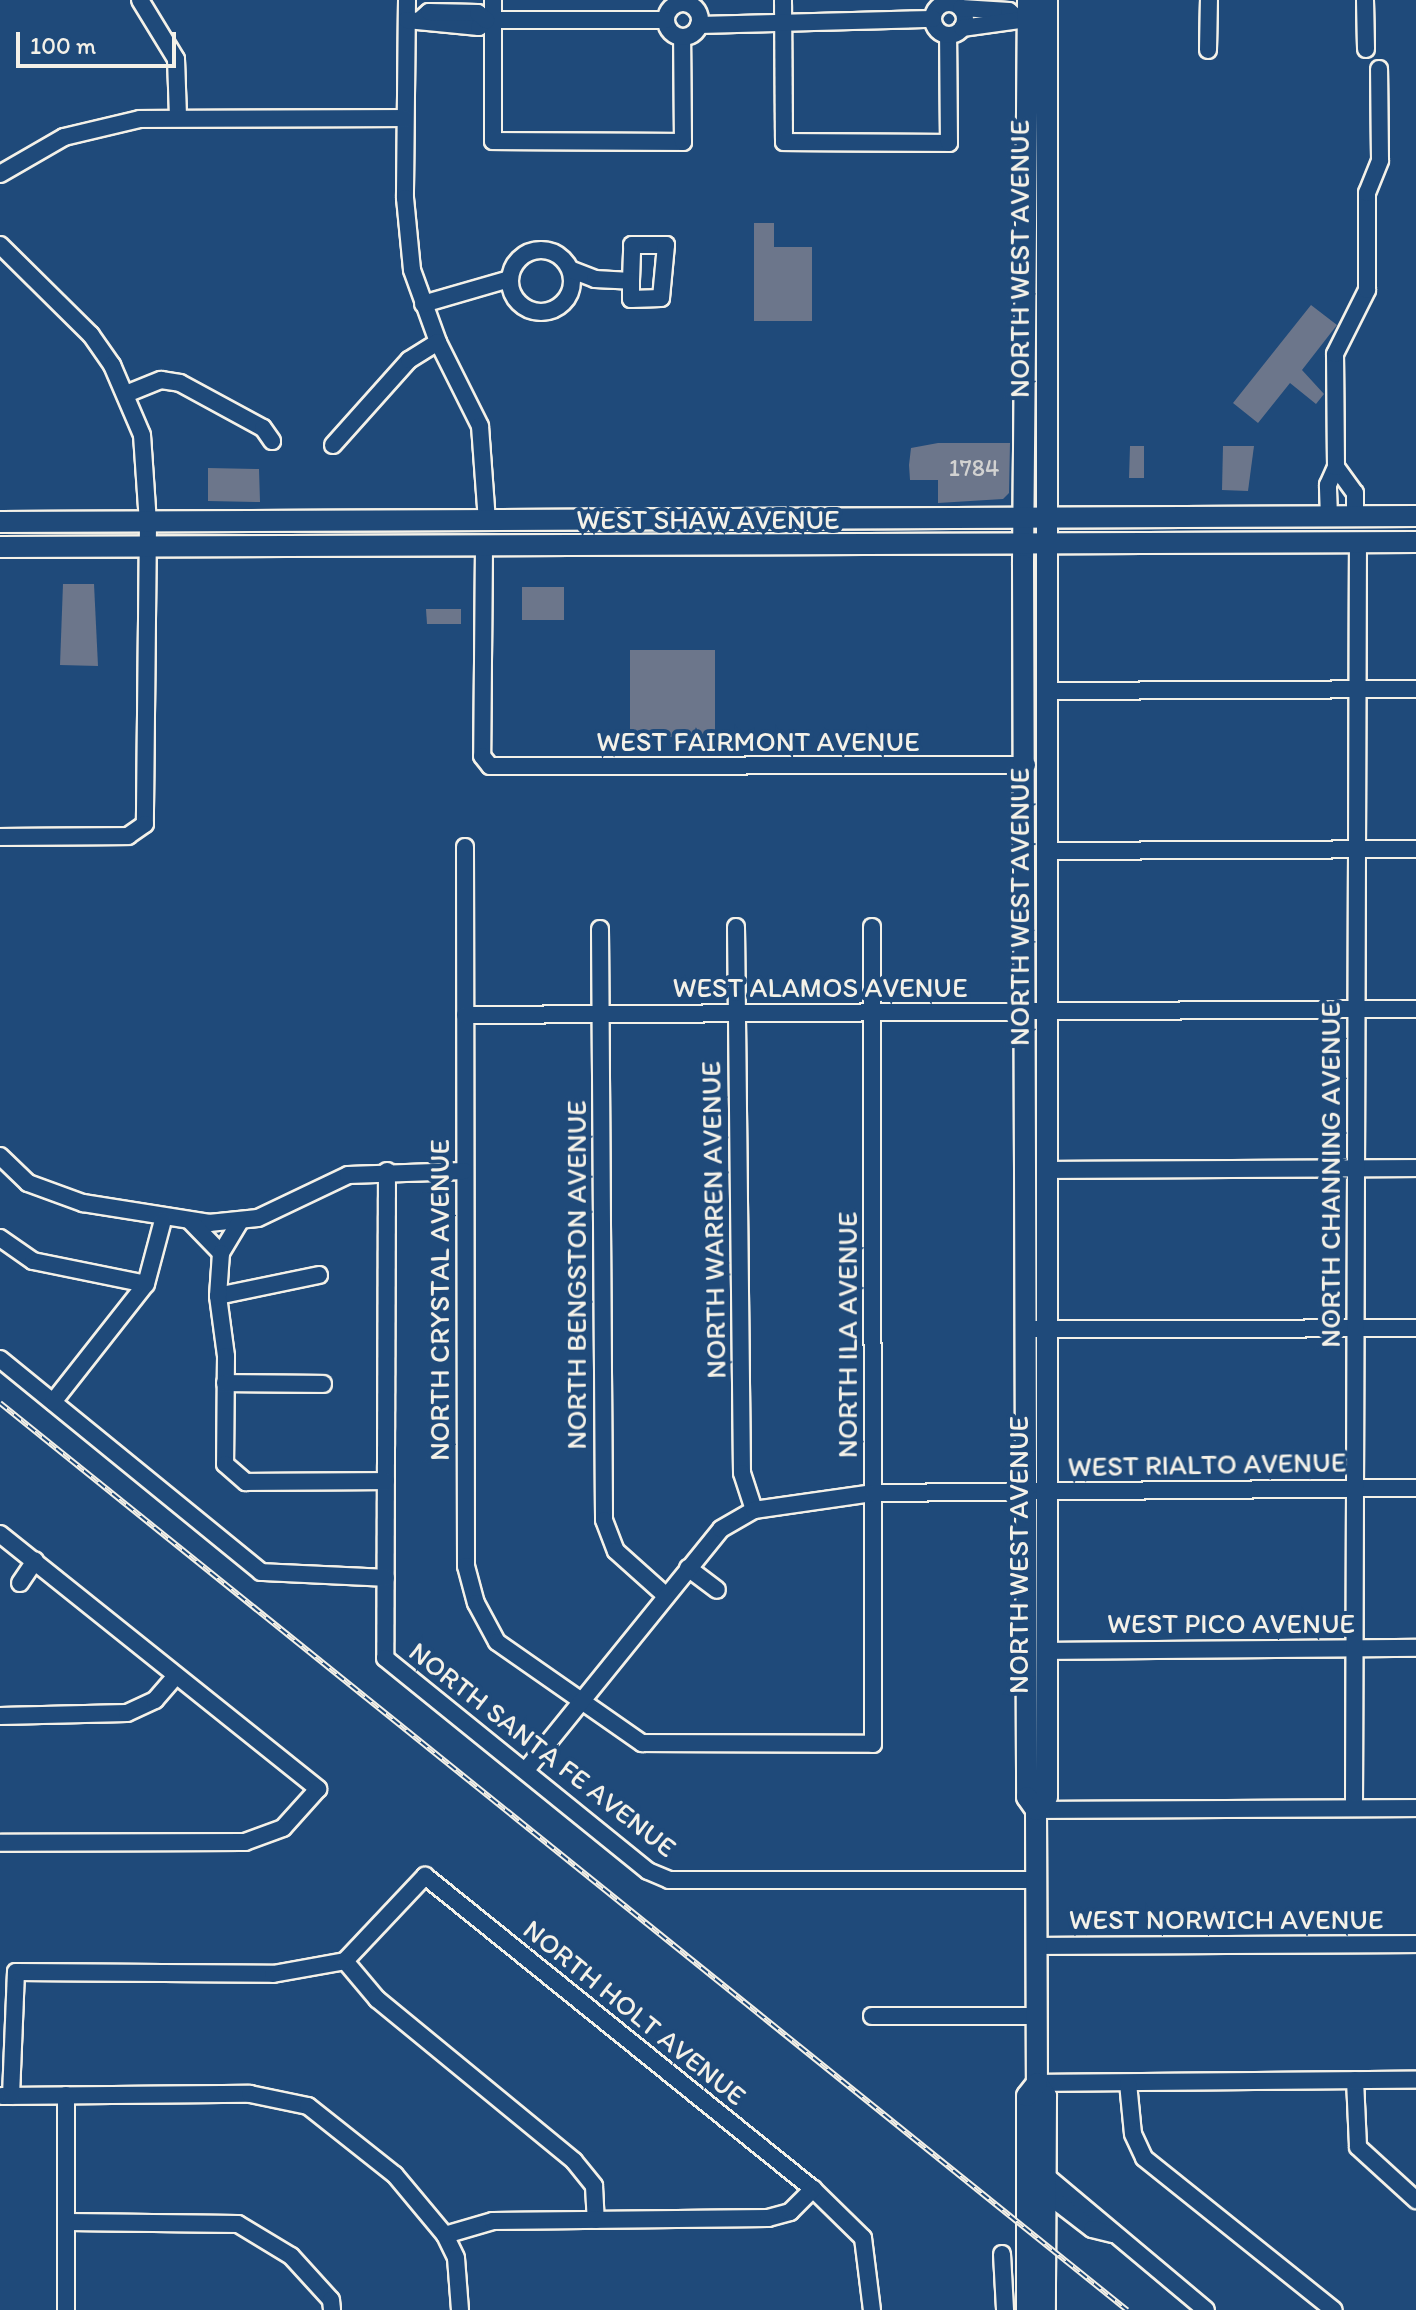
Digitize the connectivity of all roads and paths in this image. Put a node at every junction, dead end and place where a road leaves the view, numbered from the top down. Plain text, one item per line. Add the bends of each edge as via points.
1 (407, 0) edge
2 (493, 0) edge
3 (783, 0) edge
4 (1047, 0) edge
5 (1209, 0) edge
6 (1365, 0) edge
7 (143, 1) edge
8 (682, 1) edge
9 (951, 4) edge
10 (1025, 13) edge
11 (998, 18) junction
12 (933, 19) junction
13 (414, 20) junction
14 (489, 20) junction
15 (666, 20) junction
16 (699, 20) junction
17 (778, 20) junction
18 (955, 31) junction
19 (682, 37) junction
20 (1366, 49) dead end
21 (1208, 50) dead end
22 (1379, 69) dead end
23 (178, 116) junction
24 (404, 118) junction
25 (1046, 127) junction
26 (0, 174) edge
27 (1028, 219) junction
28 (0, 245) edge
29 (572, 270) junction
30 (595, 279) junction
31 (506, 280) junction
32 (631, 281) dead end
33 (573, 292) junction
34 (423, 304) junction
35 (1048, 310) junction
36 (438, 342) junction
37 (126, 394) junction
38 (272, 441) dead end
39 (333, 445) dead end
40 (1336, 467) junction
41 (1355, 516) junction
42 (1416, 516) edge
43 (1329, 517) junction
44 (1025, 518) junction
45 (1047, 518) junction
46 (742, 519) junction
47 (821, 519) junction
48 (487, 521) junction
49 (584, 521) junction
50 (0, 522) edge
51 (1416, 528) edge
52 (148, 536) junction
53 (1416, 542) edge
54 (1224, 543) junction
55 (1358, 543) junction
56 (626, 545) junction
57 (0, 547) edge
58 (407, 547) junction
59 (484, 547) junction
60 (780, 547) junction
61 (1023, 548) junction
62 (1047, 548) junction
63 (1416, 689) edge
64 (1356, 690) junction
65 (1046, 691) junction
66 (1027, 765) junction
67 (0, 837) edge
68 (465, 847) dead end
69 (1416, 849) edge
70 (1357, 850) junction
71 (1047, 851) junction
72 (1047, 889) junction
73 (736, 927) dead end
74 (872, 927) dead end
75 (600, 929) dead end
76 (1357, 1009) junction
77 (1416, 1009) edge
78 (1037, 1012) junction
79 (736, 1013) junction
80 (873, 1013) junction
81 (600, 1014) junction
82 (465, 1015) junction
83 (0, 1156) edge
84 (1416, 1168) edge
85 (1355, 1169) junction
86 (1047, 1170) junction
87 (387, 1171) junction
88 (464, 1171) junction
89 (163, 1220) junction
90 (189, 1220) junction
91 (239, 1223) junction
92 (0, 1238) edge
93 (221, 1253) junction
94 (319, 1275) dead end
95 (146, 1284) junction
96 (218, 1296) junction
97 (1416, 1328) edge
98 (1036, 1329) junction
99 (1355, 1329) junction
100 (0, 1359) edge
101 (225, 1383) junction
102 (323, 1384) dead end
103 (53, 1402) junction
104 (386, 1481) junction
105 (1355, 1488) junction
106 (1416, 1488) edge
107 (1036, 1492) junction
108 (874, 1493) junction
109 (754, 1510) junction
110 (0, 1534) edge
111 (35, 1561) junction
112 (688, 1568) junction
113 (386, 1578) junction
114 (20, 1583) dead end
115 (717, 1590) dead end
116 (665, 1595) junction
117 (1416, 1648) edge
118 (1355, 1649) junction
119 (1046, 1651) junction
120 (176, 1676) junction
121 (582, 1702) junction
122 (0, 1716) edge
123 (873, 1744) joint
124 (526, 1770) junction
125 (1354, 1808) junction
126 (1416, 1808) edge
127 (1036, 1810) junction
128 (0, 1843) edge
129 (669, 1880) joint
130 (1036, 1880) junction
131 (1416, 1944) edge
132 (1036, 1946) junction
133 (345, 1961) junction
134 (872, 2016) dead end
135 (1037, 2016) junction
136 (1355, 2080) junction
137 (1416, 2080) edge
138 (1037, 2083) junction
139 (1128, 2083) junction
140 (66, 2095) junction
141 (6, 2096) edge
142 (1026, 2142) junction
143 (1045, 2184) junction
144 (813, 2189) junction
145 (1416, 2200) edge
146 (596, 2220) junction
147 (68, 2222) junction
148 (445, 2235) junction
149 (1002, 2254) dead end
150 (66, 2310) edge
151 (332, 2310) edge
152 (460, 2310) edge
153 (872, 2310) edge
154 (1005, 2310) edge
155 (1027, 2310) edge
156 (1045, 2310) edge
157 (1206, 2310) edge
158 (1334, 2310) edge

1 - 13 street
2 - 14 street
3 - 17 street
4 - 25 main road, NORTH WEST AVENUE
5 - 21 street
6 - 20 street
7 - 23 street via 176,59
8 - 15 street
8 - 16 street
9 - 11 street
9 - 12 street
9 - 18 street
10 - 11 street
10 - 25 main road via 1038,28
10 - 27 main road, NORTH WEST AVENUE
11 - 18 street
12 - 17 street
12 - 18 street
13 - 14 street via 429,12 455,19 478,13
13 - 24 street
14 - 15 street
14 - 19 street via 493,141 683,142
15 - 19 street
16 - 17 street
16 - 19 street
17 - 18 street via 784,142 949,143
22 - 40 street via 1380,160 1367,193 1367,290 1335,354
23 - 24 street
23 - 26 street via 95,127
24 - 34 street via 405,226
25 - 35 main road, NORTH WEST AVENUE
27 - 35 main road via 1037,231 1038,295
27 - 44 main road, NORTH WEST AVENUE
28 - 37 street via 91,335
29 - 30 street
29 - 31 street via 553,255 533,254
29 - 33 street
30 - 32 street
30 - 33 street
31 - 33 street via 508,294 534,309 554,307
31 - 34 street
34 - 36 street
35 - 45 main road, NORTH WEST AVENUE
36 - 39 street via 406,364
36 - 48 street via 480,426
37 - 38 street via 161,380 180,383 263,428
37 - 52 street via 146,454
40 - 41 street via 1355,493
40 - 43 street via 1328,485
41 - 42 main road, WEST SHAW AVENUE
41 - 43 main road, WEST SHAW AVENUE
41 - 54 main road via 1341,529 1275,529
43 - 45 main road, WEST SHAW AVENUE
44 - 45 main road, WEST SHAW AVENUE
44 - 47 main road, WEST SHAW AVENUE
44 - 61 main road, NORTH WEST AVENUE
45 - 62 main road, NORTH WEST AVENUE
46 - 47 main road, WEST SHAW AVENUE
46 - 49 main road, WEST SHAW AVENUE
46 - 56 main road via 705,533 634,534
47 - 60 main road via 815,528 791,533
48 - 49 main road, WEST SHAW AVENUE
48 - 52 main road, WEST SHAW AVENUE
48 - 58 main road via 474,533 418,534
49 - 59 main road via 571,533 495,534
50 - 52 main road, WEST SHAW AVENUE
51 - 55 main road via 1370,531
52 - 57 main road, WEST SHAW AVENUE
52 - 58 main road, WEST SHAW AVENUE
52 - 67 street via 147,815 141,830 128,836
53 - 55 main road, WEST SHAW AVENUE
54 - 55 main road, WEST SHAW AVENUE
54 - 62 main road, WEST SHAW AVENUE
55 - 64 street, NORTH CHANNING AVENUE
56 - 59 main road, WEST SHAW AVENUE
56 - 60 main road, WEST SHAW AVENUE
58 - 59 main road, WEST SHAW AVENUE
59 - 66 street, WEST FAIRMONT AVENUE via 482,756 490,766
60 - 61 main road, WEST SHAW AVENUE
61 - 62 main road, WEST SHAW AVENUE
61 - 66 main road, NORTH WEST AVENUE
62 - 65 main road, NORTH WEST AVENUE
63 - 64 street
64 - 65 street
64 - 70 street, NORTH CHANNING AVENUE
65 - 71 main road, NORTH WEST AVENUE
66 - 72 main road via 1037,779 1038,867
66 - 78 main road, NORTH WEST AVENUE
68 - 82 street, NORTH CRYSTAL AVENUE
69 - 70 street
70 - 71 street
70 - 76 street, NORTH CHANNING AVENUE
71 - 72 main road, NORTH WEST AVENUE
72 - 78 main road, NORTH WEST AVENUE
73 - 79 street, NORTH WARREN AVENUE
74 - 80 street, NORTH ILA AVENUE
75 - 81 street, NORTH BENGSTON AVENUE
76 - 77 street, WEST ALAMOS AVENUE
76 - 78 street, WEST ALAMOS AVENUE
76 - 85 street, NORTH CHANNING AVENUE
78 - 80 street, WEST ALAMOS AVENUE
78 - 86 main road, NORTH WEST AVENUE
78 - 98 main road, NORTH WEST AVENUE
79 - 80 street, WEST ALAMOS AVENUE
79 - 81 street, WEST ALAMOS AVENUE
79 - 109 street, NORTH WARREN AVENUE via 742,1473
80 - 108 street, NORTH ILA AVENUE
81 - 82 street, WEST ALAMOS AVENUE
81 - 116 street, NORTH BENGSTON AVENUE via 604,1520 616,1551
82 - 88 street, NORTH CRYSTAL AVENUE
83 - 89 street via 28,1183
84 - 85 street
85 - 86 street
85 - 99 street, NORTH CHANNING AVENUE
86 - 98 main road, NORTH WEST AVENUE
87 - 88 street
87 - 91 street via 348,1175
87 - 104 street
88 - 121 street, NORTH CRYSTAL AVENUE via 466,1566 476,1603 497,1642
89 - 90 street
89 - 95 street
90 - 91 street
90 - 93 street
91 - 93 street
92 - 95 street via 33,1261
93 - 96 street
94 - 96 street
95 - 103 street
96 - 101 street
97 - 99 street
98 - 99 street
98 - 107 main road, NORTH WEST AVENUE
99 - 105 street, NORTH CHANNING AVENUE
100 - 103 street
101 - 102 street
101 - 104 street via 225,1464 236,1479
103 - 113 street via 261,1572
104 - 113 street
105 - 106 street, WEST RIALTO AVENUE
105 - 107 street, WEST RIALTO AVENUE
105 - 118 street, NORTH CHANNING AVENUE
107 - 108 street, WEST RIALTO AVENUE
107 - 119 main road, NORTH WEST AVENUE
107 - 127 main road, NORTH WEST AVENUE via 1027,1797
108 - 109 street, WEST RIALTO AVENUE
108 - 123 street, NORTH ILA AVENUE
109 - 112 street, WEST RIALTO AVENUE via 721,1529
110 - 111 street
111 - 114 street
111 - 120 street
112 - 115 street
112 - 116 street, WEST RIALTO AVENUE
113 - 124 street, NORTH SANTA FE AVENUE via 385,1658
116 - 121 street, WEST RIALTO AVENUE
117 - 118 street, WEST PICO AVENUE
118 - 119 street, WEST PICO AVENUE
118 - 125 street, NORTH CHANNING AVENUE
119 - 127 main road, NORTH WEST AVENUE via 1047,1797
120 - 122 street via 155,1700 127,1713
120 - 128 street via 318,1789 283,1828 245,1842
121 - 123 street, NORTH CRYSTAL AVENUE via 621,1734 665,1747
121 - 124 street, WEST RIALTO AVENUE
124 - 129 street, NORTH SANTA FE AVENUE via 648,1871
125 - 126 street
125 - 127 street
127 - 130 main road, NORTH WEST AVENUE
129 - 130 street, WEST NORWICH AVENUE
130 - 132 main road, NORTH WEST AVENUE
131 - 132 street, WEST NORWICH AVENUE
132 - 135 main road, NORTH WEST AVENUE
133 - 141 street via 273,1974 16,1972
133 - 144 street, NORTH HOLT AVENUE via 425,1876
133 - 146 street via 377,1999 574,2161 594,2186
134 - 135 street
135 - 138 main road, NORTH WEST AVENUE
136 - 137 street
136 - 139 street
136 - 145 street via 1360,2151
138 - 139 street
138 - 142 main road, NORTH WEST AVENUE via 1027,2096
138 - 143 main road, NORTH WEST AVENUE via 1046,2096
139 - 158 street via 1133,2134 1144,2158
140 - 141 street
140 - 147 street
140 - 148 street via 250,2094 297,2101 395,2175
142 - 143 main road via 1035,2152 1038,2185
142 - 155 main road, NORTH WEST AVENUE
143 - 156 main road, NORTH WEST AVENUE
143 - 157 street via 1092,2229 1112,2234
144 - 146 street via 795,2209 776,2217
144 - 153 street via 863,2238
146 - 148 street via 481,2222
147 - 150 street
147 - 151 street via 238,2224 291,2256 331,2300
148 - 152 street via 456,2258
149 - 154 street

